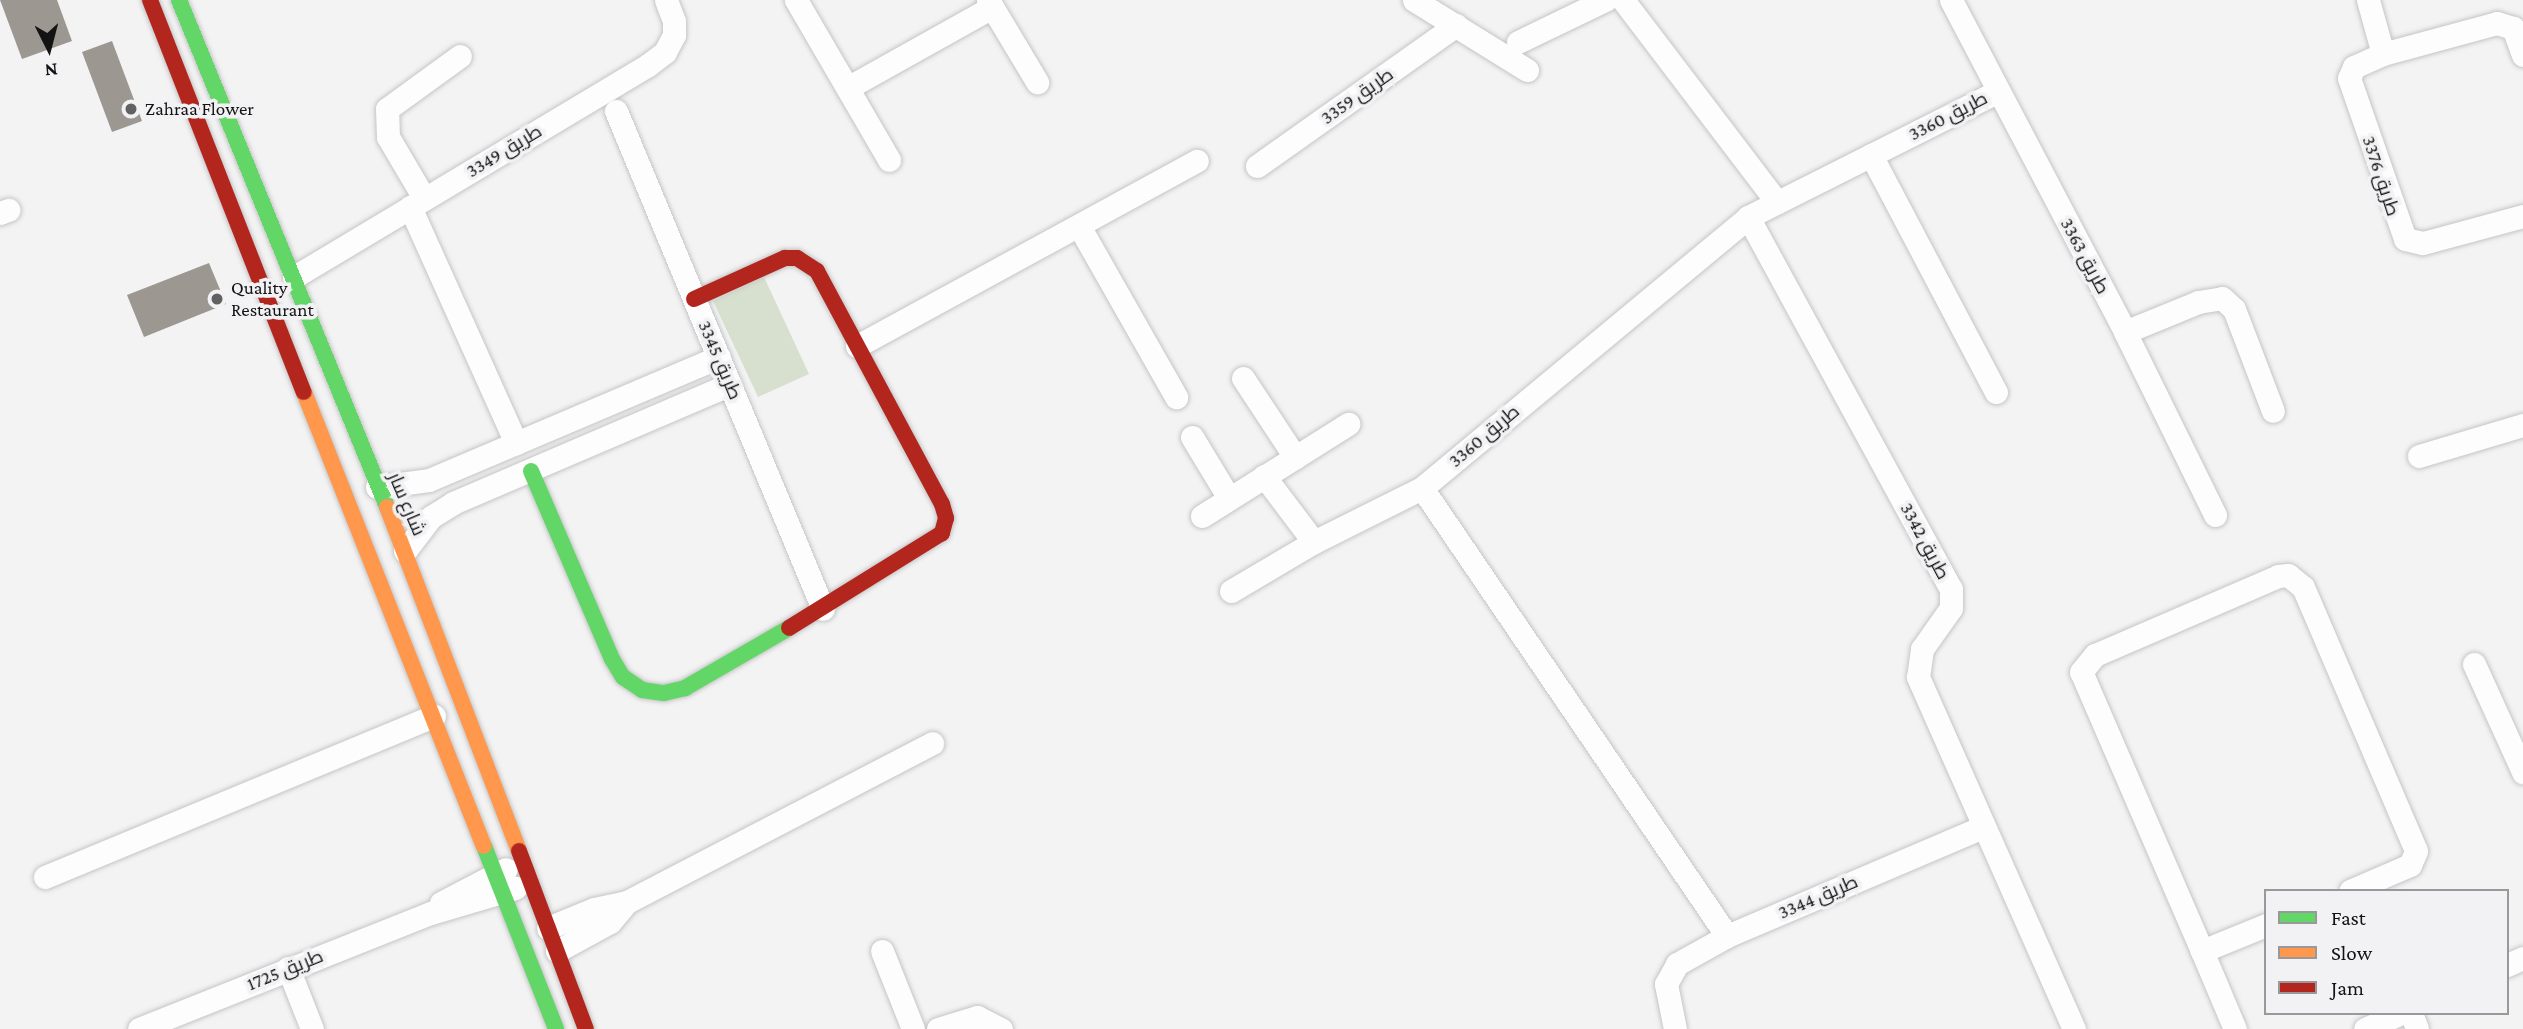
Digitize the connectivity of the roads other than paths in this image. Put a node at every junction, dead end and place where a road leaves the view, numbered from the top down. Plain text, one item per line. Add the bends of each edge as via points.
1 (150, 0) edge
2 (179, 0) edge
3 (666, 0) edge
4 (796, 0) edge
5 (1414, 0) edge
6 (1605, 0) edge
7 (1623, 0) edge
8 (1951, 0) edge
9 (2368, 0) edge
10 (990, 3) edge
11 (1456, 25) junction
12 (1518, 42) dead end
13 (2383, 54) junction
14 (2523, 55) edge
15 (460, 56) dead end
16 (1527, 71) dead end
17 (1037, 82) dead end
18 (849, 87) junction
19 (1997, 91) junction
20 (616, 111) dead end
21 (1871, 155) junction
22 (889, 160) dead end
23 (1197, 161) dead end
24 (1257, 166) dead end
25 (1776, 202) junction
26 (417, 203) junction
27 (2523, 216) edge
28 (1748, 217) junction
29 (1079, 226) junction
30 (293, 277) junction
31 (694, 299) junction
32 (2126, 332) junction
33 (857, 346) junction
34 (719, 357) junction
35 (1242, 378) dead end
36 (730, 384) junction
37 (1996, 391) dead end
38 (1176, 397) dead end
39 (2273, 411) dead end
40 (1348, 424) dead end
41 (2523, 425) edge
42 (1192, 437) dead end
43 (516, 443) junction
44 (2419, 456) dead end
45 (1295, 457) junction
46 (529, 471) junction
47 (1264, 476) junction
48 (377, 487) junction
49 (1422, 488) junction
50 (1229, 498) junction
51 (2215, 515) dead end
52 (1202, 516) dead end
53 (1314, 542) junction
54 (405, 551) junction
55 (1231, 591) dead end
56 (823, 609) junction
57 (2474, 664) dead end
58 (434, 716) junction
59 (932, 743) dead end
60 (2523, 772) edge
61 (1982, 827) junction
62 (527, 872) junction
63 (45, 877) dead end
64 (502, 882) junction
65 (2355, 889) edge
66 (628, 902) junction
67 (2264, 926) edge
68 (548, 928) junction
69 (1727, 936) junction
70 (557, 951) junction
71 (881, 951) dead end
72 (2202, 951) junction
73 (288, 968) junction
74 (2396, 1015) edge
75 (139, 1029) edge
76 (312, 1029) edge
77 (556, 1029) edge
78 (586, 1029) edge
79 (913, 1029) edge
80 (937, 1029) edge
81 (1000, 1029) edge
82 (1675, 1029) edge
83 (2074, 1029) edge
84 (2235, 1029) edge
85 (2365, 1029) edge

1 - 58 street
2 - 30 street, شارع سار
3 - 26 street, طريق 3349 via 674,35 665,52
4 - 18 street
5 - 11 street
6 - 12 street
7 - 25 street
8 - 19 street, طريق 3363
9 - 13 street
10 - 17 street
10 - 18 street
11 - 16 street
11 - 24 street, طريق 3359
13 - 14 street, طريق 3376 via 2497,23 2513,28
13 - 27 street, طريق 3376 via 2354,67 2349,78 2405,239 2423,243
15 - 26 street via 387,109 388,136
18 - 22 street
19 - 21 street, طريق 3360
19 - 32 street, طريق 3363
20 - 31 street, طريق 3345
21 - 25 street, طريق 3360
21 - 37 street
23 - 29 street
25 - 28 street, طريق 3360
26 - 30 street, طريق 3349
26 - 43 street
28 - 49 street, طريق 3360
28 - 61 street, طريق 3342 via 1951,589 1951,608 1922,649 1918,677
29 - 33 street
29 - 38 street
30 - 48 street, شارع سار
31 - 33 street via 773,261 797,258 817,271
31 - 34 street, طريق 3345
32 - 39 street via 2198,302 2222,298 2234,309
32 - 51 street, طريق 3363
33 - 56 street via 946,519 942,533 931,543
34 - 36 street, طريق 3345
34 - 43 street
35 - 45 street
36 - 46 street
36 - 56 street, طريق 3345
40 - 45 street
41 - 44 street
42 - 50 street
43 - 46 street
43 - 46 street
43 - 48 street via 429,480
45 - 47 street
46 - 54 street via 445,507 431,517
46 - 56 street via 612,659 623,677 642,690 664,693 685,688
47 - 50 street
47 - 53 street
48 - 54 street, شارع سار
49 - 53 street, طريق 3360
49 - 69 street
50 - 52 street
53 - 55 street, طريق 3360
54 - 62 street, شارع سار
57 - 60 street
58 - 63 street
58 - 64 street
59 - 66 street
61 - 69 street, طريق 3344
61 - 83 street, طريق 3342
62 - 64 street, طريق 1725
62 - 68 street, شارع سار
64 - 73 street, طريق 1725
64 - 77 street
65 - 72 street via 2403,869 2415,859 2416,851 2303,587 2288,575 2278,576 2087,659 2081,672
66 - 68 street via 594,909
66 - 70 street via 610,922
67 - 72 street
68 - 70 street, شارع سار
69 - 82 street, طريق 3344 via 1677,964 1666,984
70 - 78 street, شارع سار
71 - 79 street
72 - 84 street
73 - 75 street, طريق 1725
73 - 76 street
74 - 85 street
80 - 81 street via 977,1017

